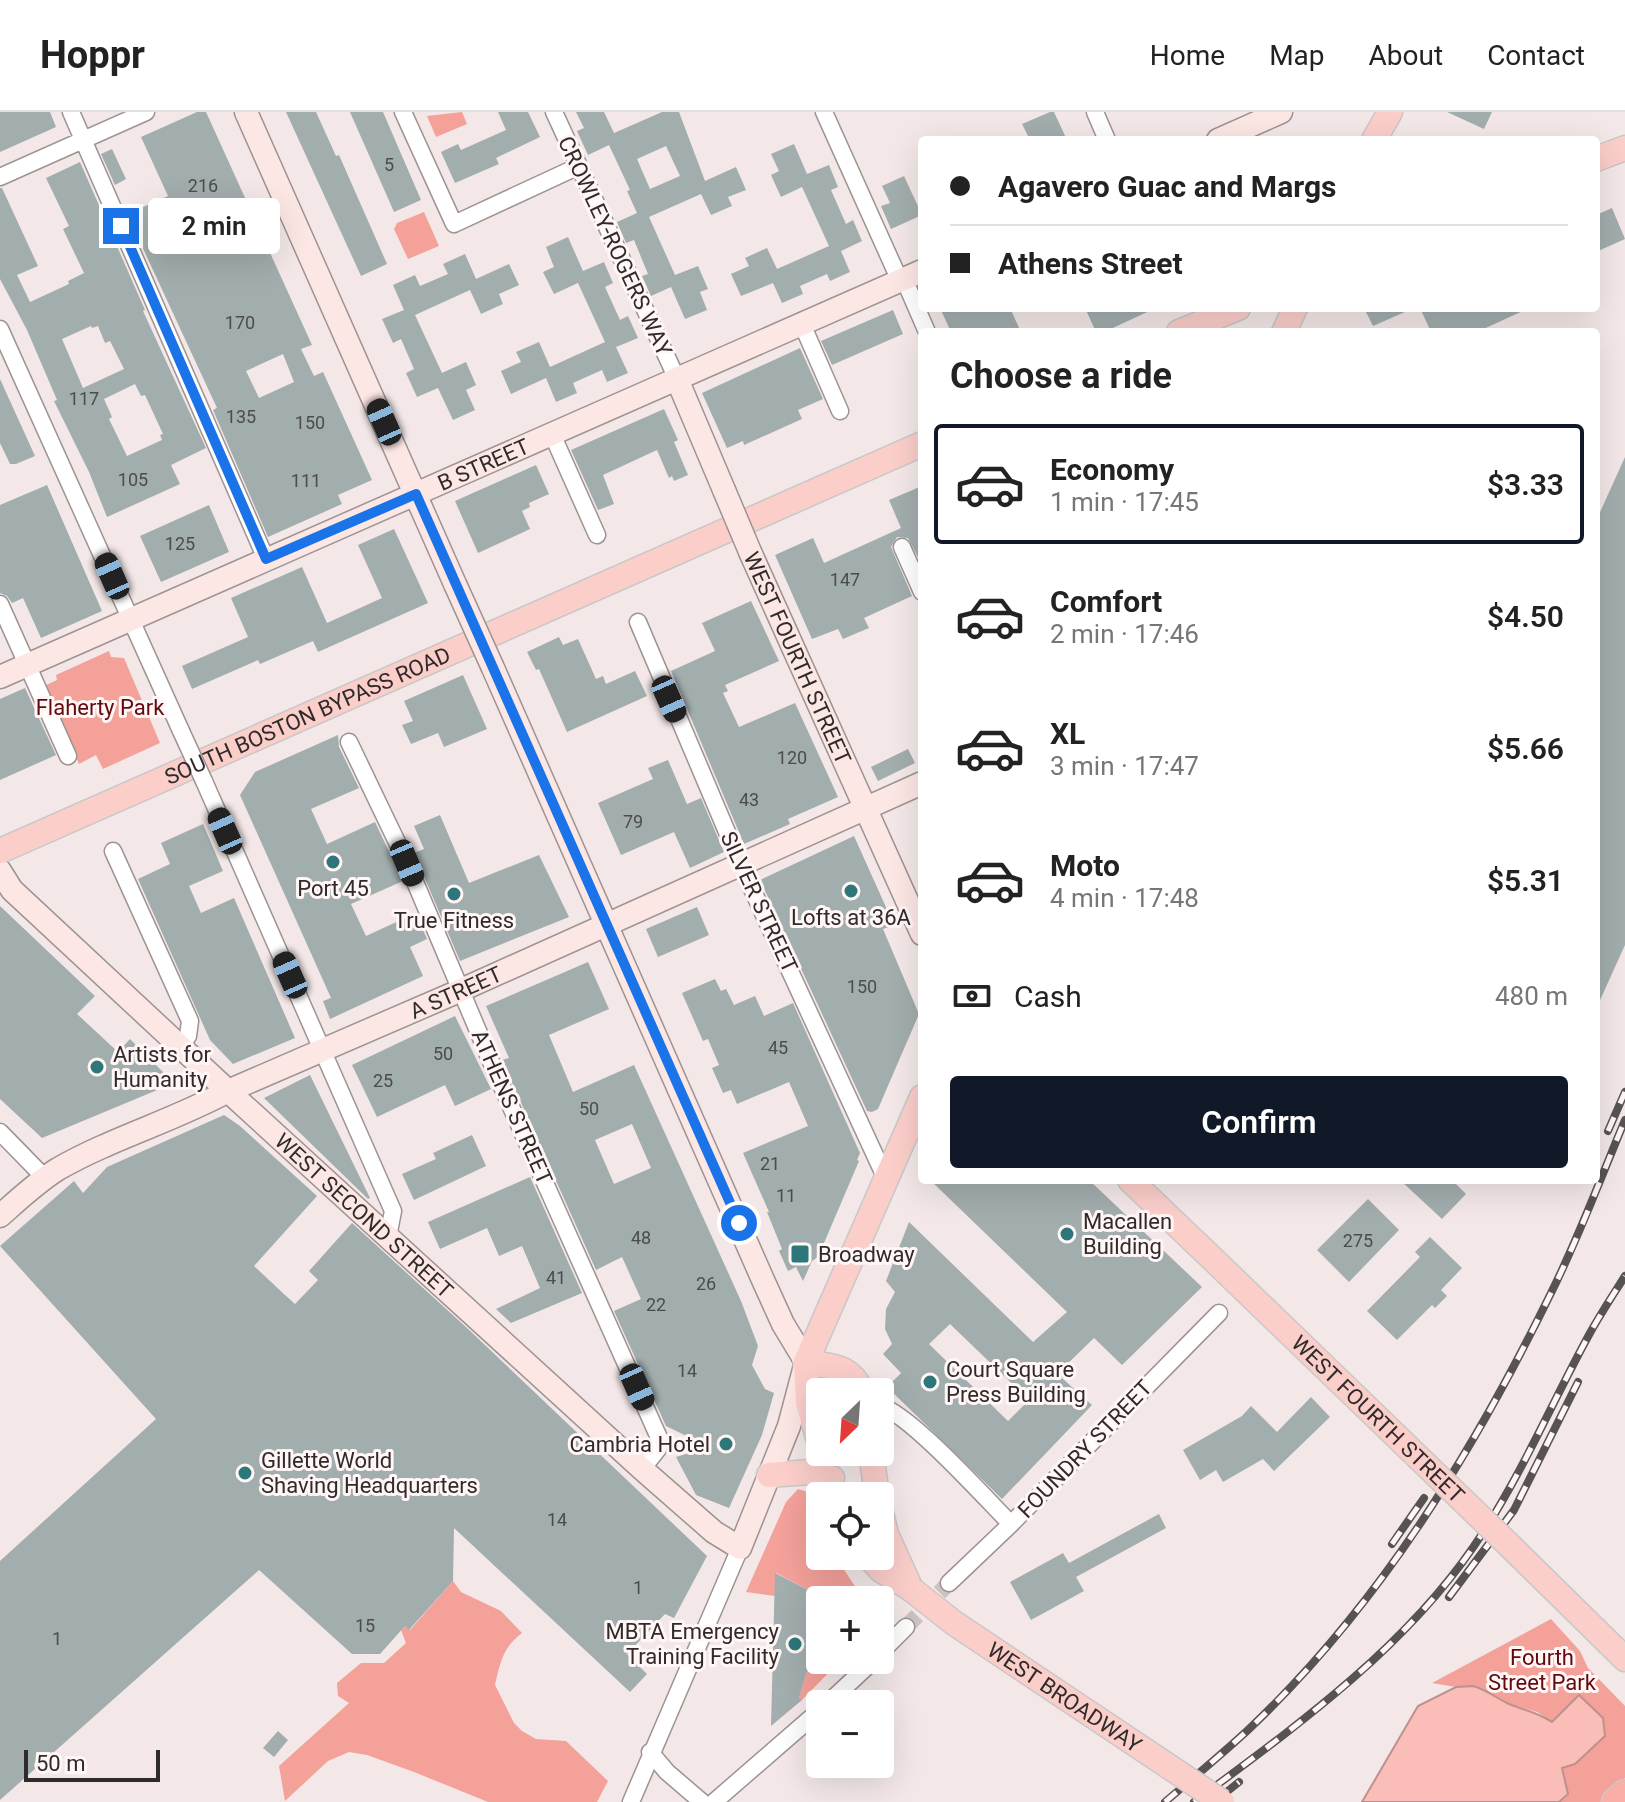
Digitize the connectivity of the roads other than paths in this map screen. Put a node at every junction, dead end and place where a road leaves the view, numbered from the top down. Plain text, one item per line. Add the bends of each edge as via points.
1 (71, 112) edge
2 (146, 112) edge
3 (246, 112) edge
4 (403, 112) edge
5 (554, 112) edge
6 (824, 112) edge
7 (1095, 112) edge
8 (1281, 112) edge
9 (1373, 112) edge
10 (1390, 112) edge
11 (1105, 136) edge
12 (1227, 136) edge
13 (1371, 136) edge
14 (1374, 136) edge
15 (84, 140) junction
16 (1625, 148) edge
17 (1600, 157) edge
18 (579, 166) junction
19 (0, 177) edge
20 (909, 277) edge
21 (918, 304) edge
22 (1228, 312) edge
23 (802, 324) junction
24 (1189, 328) edge
25 (0, 329) edge
26 (677, 379) junction
27 (840, 411) dead end
28 (552, 434) junction
29 (918, 446) edge
30 (416, 494) junction
31 (597, 535) dead end
32 (902, 547) dead end
33 (266, 559) junction
34 (918, 583) edge
35 (0, 604) edge
36 (132, 620) junction
37 (638, 622) dead end
38 (28, 665) junction
39 (0, 677) edge
40 (349, 742) dead end
41 (68, 756) dead end
42 (918, 785) edge
43 (866, 809) junction
44 (0, 851) edge
45 (113, 851) dead end
46 (741, 865) junction
47 (1, 873) edge
48 (606, 925) junction
49 (918, 925) edge
50 (461, 989) junction
51 (180, 1047) junction
52 (324, 1050) junction
53 (228, 1091) junction
54 (918, 1106) edge
55 (0, 1132) edge
56 (45, 1178) junction
57 (886, 1179) junction
58 (1134, 1184) edge
59 (0, 1216) edge
60 (388, 1237) junction
61 (1219, 1313) dead end
62 (806, 1362) junction
63 (807, 1378) edge
64 (855, 1378) edge
65 (894, 1412) edge
66 (642, 1469) junction
67 (769, 1475) junction
68 (826, 1482) edge
69 (1011, 1524) junction
70 (740, 1548) junction
71 (894, 1552) edge
72 (881, 1570) edge
73 (949, 1583) tunnel mouth
74 (911, 1589) junction
75 (906, 1627) tunnel mouth
76 (894, 1639) edge
77 (1625, 1659) edge
78 (859, 1674) edge
79 (842, 1690) edge
80 (806, 1722) edge
81 (650, 1752) junction
82 (1625, 1794) edge
83 (631, 1802) edge
84 (702, 1802) edge
85 (714, 1802) edge
86 (1222, 1802) edge
87 (1616, 1802) edge

1 - 15 street
2 - 15 street
3 - 30 main road
4 - 18 street via 454,224
5 - 18 street, CROWLEY-ROGERS WAY
6 - 20 street
7 - 11 street
8 - 12 main road
9 - 13 main road
10 - 14 main road
15 - 19 street
15 - 33 street
16 - 17 main road
18 - 26 street, CROWLEY-ROGERS WAY
20 - 21 street
20 - 23 main road, B STREET
22 - 24 main road
23 - 26 main road, B STREET
23 - 27 street
25 - 36 street
26 - 28 main road, B STREET
26 - 43 main road, WEST FOURTH STREET, bridge
28 - 30 main road, B STREET
28 - 31 street
29 - 44 main road, SOUTH BOSTON BYPASS ROAD
30 - 33 main road, B STREET
30 - 48 main road, bridge
32 - 34 street
33 - 36 main road, B STREET
35 - 38 street
36 - 38 main road, B STREET
36 - 52 street, bridge
37 - 46 street, SILVER STREET
38 - 39 main road, B STREET
38 - 41 street
40 - 50 street, ATHENS STREET
42 - 43 main road, A STREET
43 - 46 main road, A STREET
43 - 49 main road, WEST FOURTH STREET
45 - 51 street via 190,1021
46 - 48 main road, A STREET
46 - 57 street, SILVER STREET
47 - 51 main road, WEST SECOND STREET via 12,890
48 - 50 main road, A STREET
48 - 62 main road via 783,1324
50 - 52 main road, A STREET
50 - 66 street, ATHENS STREET via 660,1440
51 - 53 main road, WEST SECOND STREET
52 - 53 main road, A STREET
52 - 60 street via 393,1211
53 - 56 main road, A STREET
53 - 60 main road, WEST SECOND STREET
54 - 57 main road
55 - 56 street
56 - 59 main road, A STREET
57 - 62 main road
58 - 77 main road, WEST FOURTH STREET, bridge
60 - 66 main road, WEST SECOND STREET
61 - 69 street, FOUNDRY STREET
62 - 63 main road
62 - 64 main road via 845,1369
62 - 67 main road
65 - 69 street
66 - 70 main road, WEST SECOND STREET
67 - 68 main road via 809,1472
67 - 70 main road
69 - 73 street, FOUNDRY STREET
70 - 81 street
71 - 74 main road, WEST BROADWAY
72 - 74 main road, WEST BROADWAY
74 - 86 main road, WEST BROADWAY, bridge
75 - 76 street
78 - 79 street
80 - 85 street
81 - 83 street
81 - 84 street
82 - 87 highway

